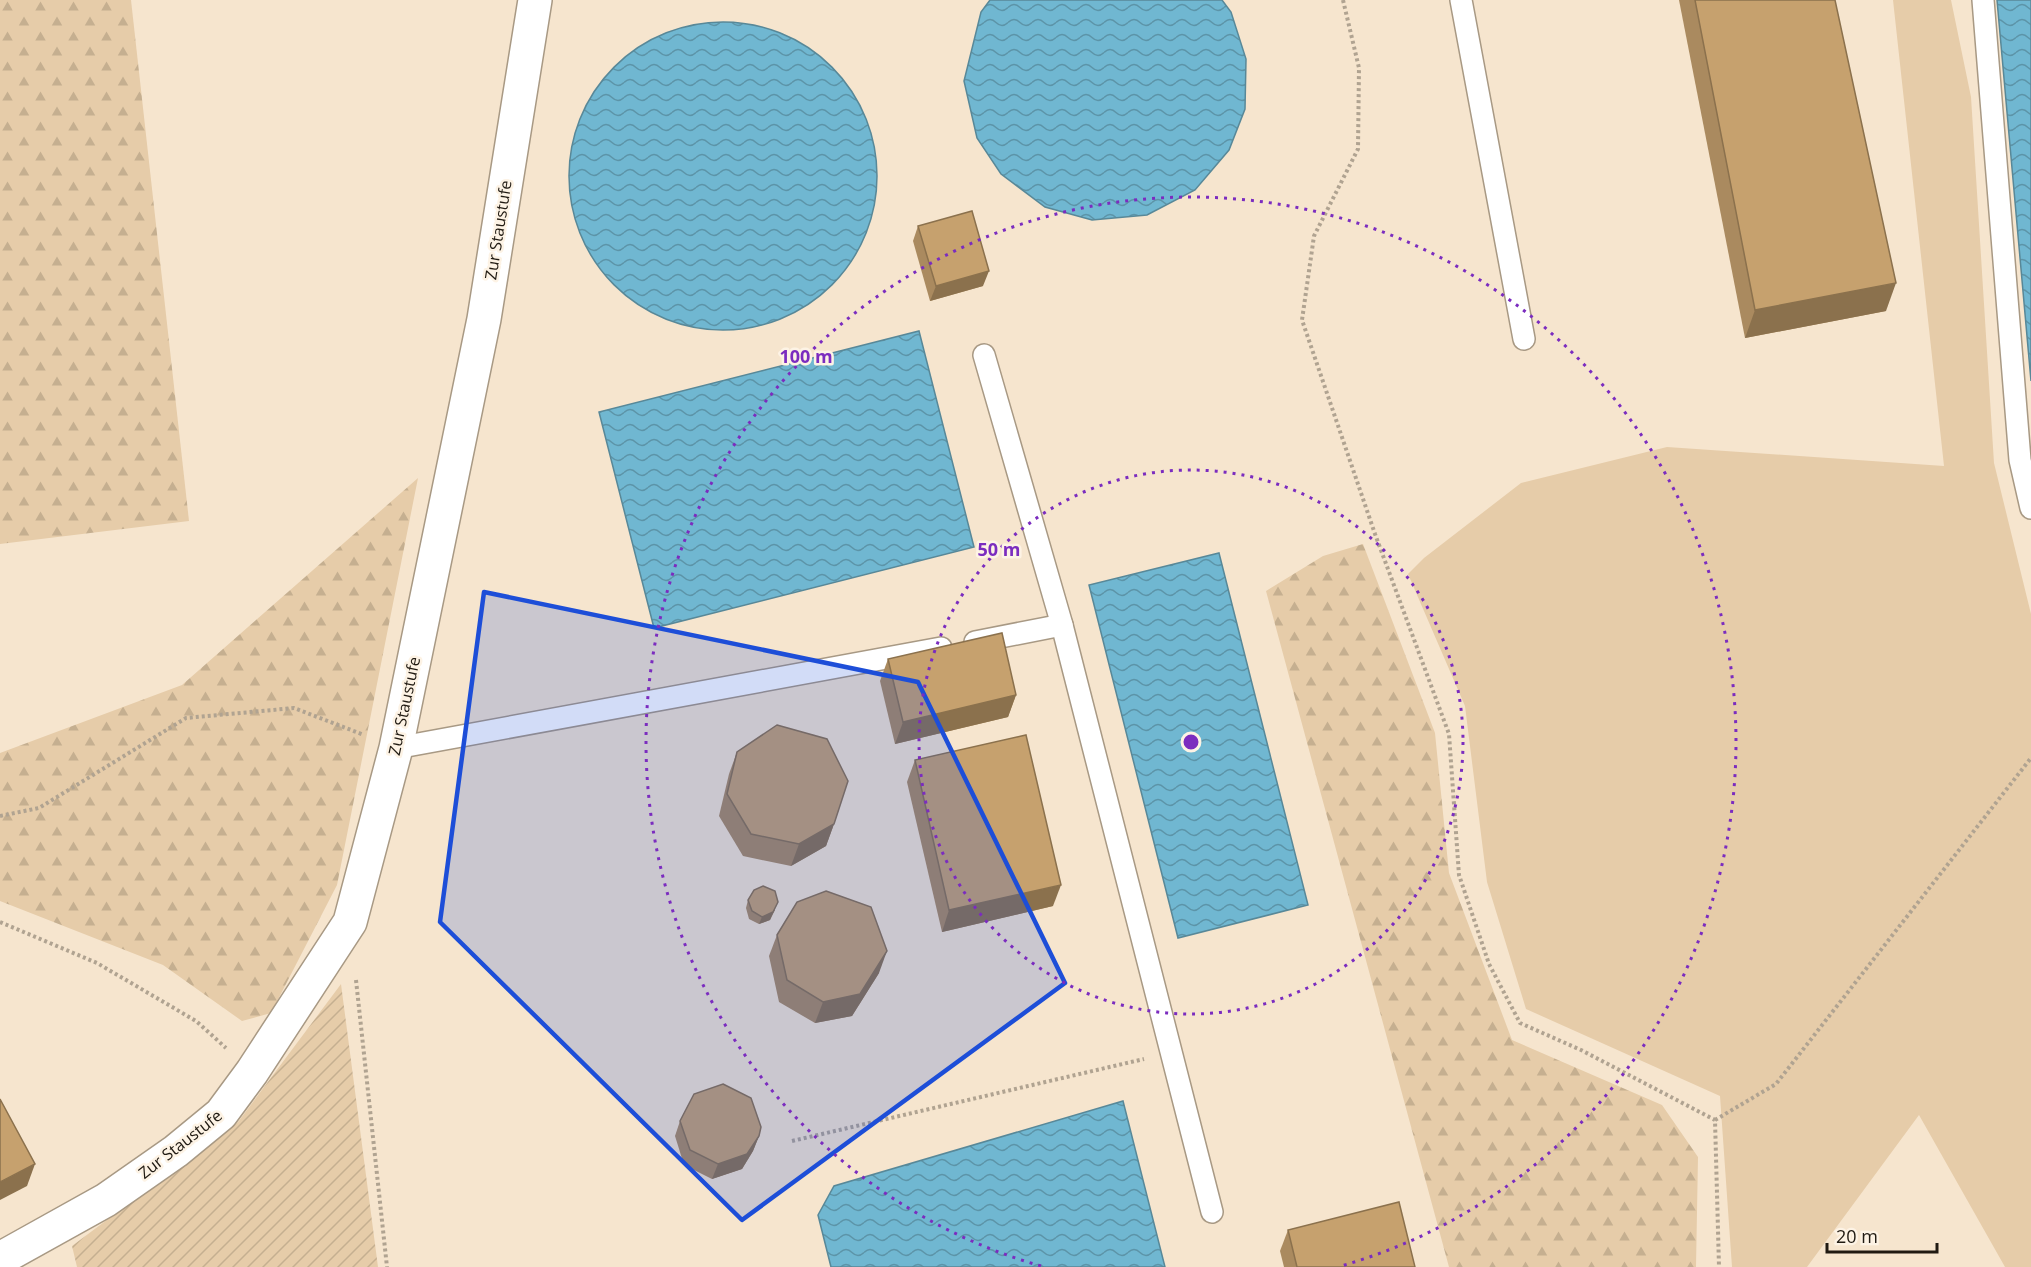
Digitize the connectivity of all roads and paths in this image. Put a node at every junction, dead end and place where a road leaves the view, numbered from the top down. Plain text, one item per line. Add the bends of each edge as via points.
1 (535, 0) edge
2 (1343, 0) edge
3 (1461, 0) edge
4 (1983, 0) edge
5 (1524, 339) dead end
6 (984, 355) dead end
7 (2031, 508) edge
8 (1062, 625) junction
9 (396, 748) junction
10 (2031, 758) edge
11 (0, 816) edge
12 (0, 922) edge
13 (350, 922) junction
14 (1171, 1053) junction
15 (252, 1072) junction
16 (1715, 1120) junction
17 (792, 1141) dead end
18 (1212, 1212) dead end
19 (0, 1259) edge
20 (387, 1267) edge
21 (1719, 1267) edge

1 - 9 street, Zur Staustufe via 484,319
2 - 16 path via 1359,68 1358,149 1314,236 1302,320 1449,734 1459,875 1489,964 1520,1023
3 - 5 lane
4 - 7 lane via 2020,460
6 - 8 lane
8 - 9 lane
8 - 14 lane
9 - 11 path via 294,708 186,718 39,808
9 - 13 street, Zur Staustufe
10 - 16 path via 1776,1084
12 - 15 path via 97,963 196,1021
13 - 15 street, Zur Staustufe
13 - 20 path
14 - 17 path
14 - 18 lane
15 - 19 street, Zur Staustufe via 221,1114 176,1150 106,1200
16 - 21 path

